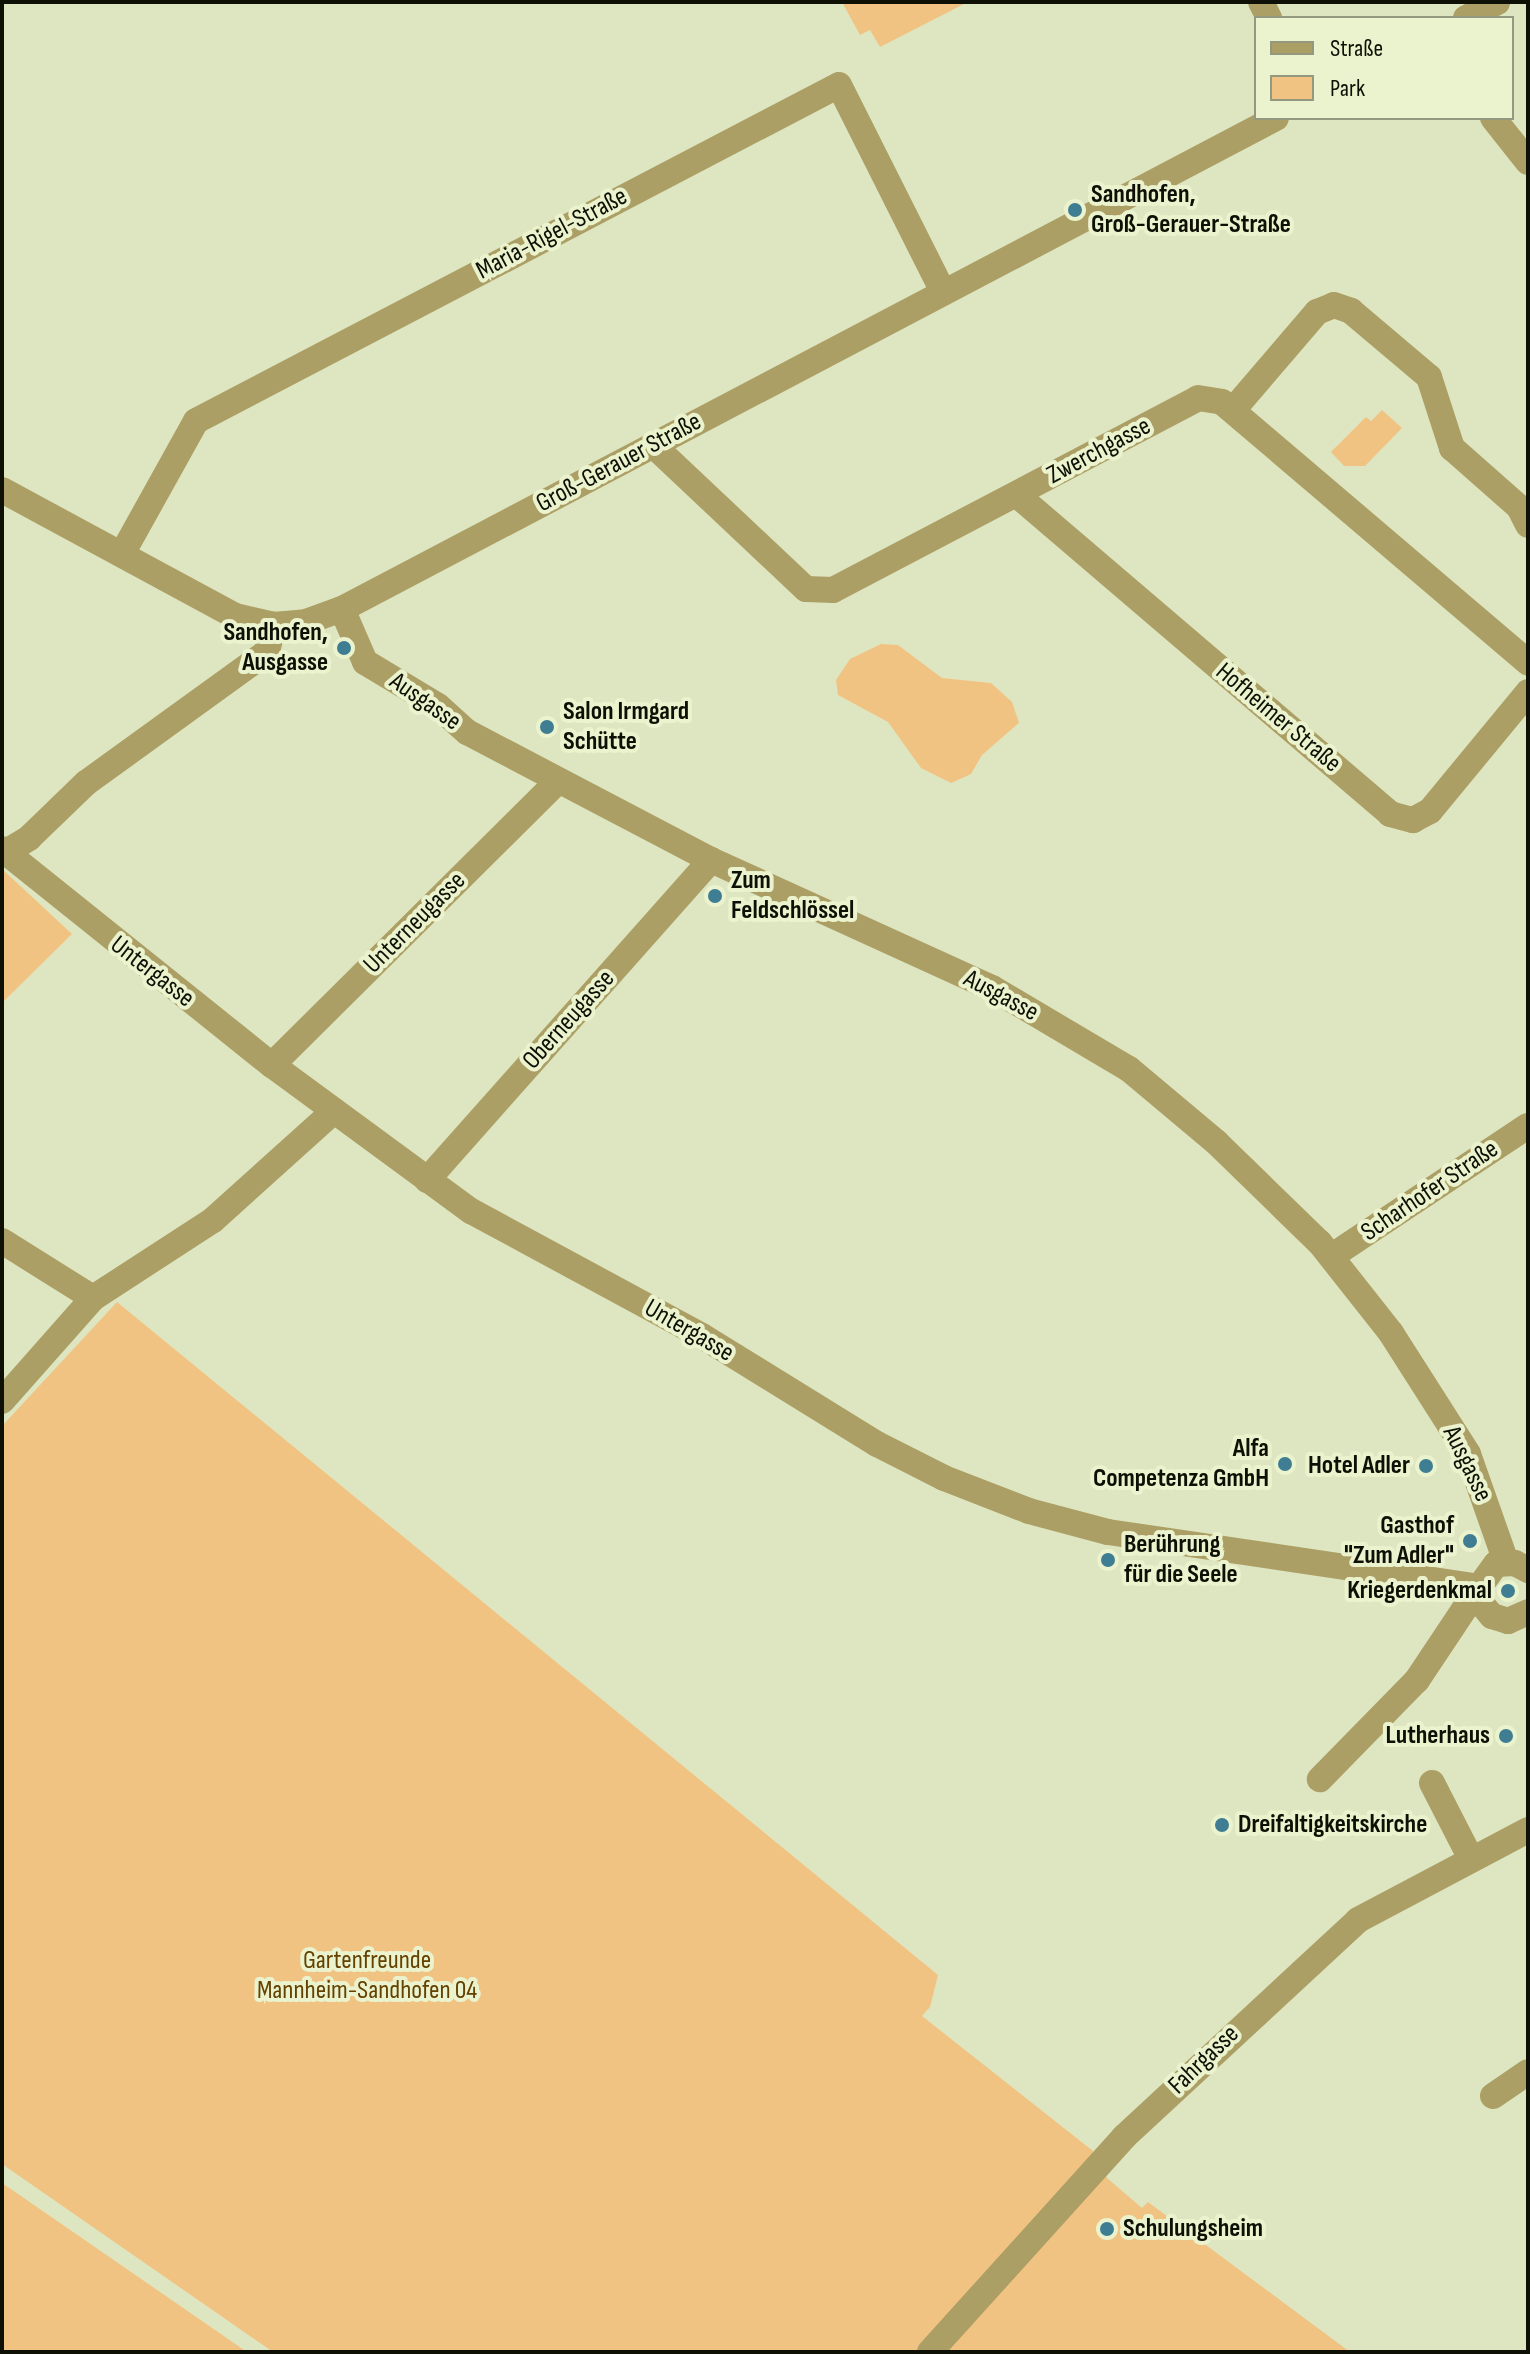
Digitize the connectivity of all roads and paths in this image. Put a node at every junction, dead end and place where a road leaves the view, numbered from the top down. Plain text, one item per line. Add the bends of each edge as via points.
1 (1497, 2) edge
2 (1470, 16) edge
3 (1272, 120) edge
4 (1495, 120) edge
5 (1528, 162) edge
6 (943, 292) junction
7 (1233, 410) junction
8 (653, 445) junction
9 (1017, 495) junction
10 (5, 498) edge
11 (1528, 525) edge
12 (122, 554) junction
13 (342, 609) junction
14 (273, 625) junction
15 (1528, 662) edge
16 (1528, 692) edge
17 (558, 781) junction
18 (4, 850) edge
19 (711, 860) junction
20 (272, 1065) junction
21 (334, 1111) junction
22 (1528, 1126) edge
23 (427, 1180) junction
24 (2, 1241) edge
25 (1332, 1256) junction
26 (93, 1298) junction
27 (2, 1401) edge
28 (1521, 1565) edge
29 (1479, 1587) junction
30 (1527, 1617) edge
31 (1320, 1779) dead end
32 (1432, 1783) dead end
33 (1528, 1830) edge
34 (1470, 1857) junction
35 (1528, 2072) edge
36 (1493, 2096) dead end
37 (930, 2352) edge

1 - 2 street
3 - 6 street, Groß-Gerauer Straße
4 - 5 street
6 - 8 street, Groß-Gerauer Straße
6 - 12 street, Maria-Rigel-Straße via 839,85 196,421
7 - 9 street, Zwerchgasse via 1198,398
7 - 11 street via 1317,312 1334,305 1351,311 1429,377 1437,416 1452,448 1519,507
7 - 15 street, Zwerchgasse
8 - 9 street, Zwerchgasse via 806,589 833,590
8 - 13 street, Groß-Gerauer Straße
9 - 16 street, Hofheimer Straße via 1390,814 1413,820 1430,811
10 - 12 street
12 - 14 street via 235,616
13 - 14 street, Groß-Gerauer Straße via 306,622
13 - 17 street, Ausgasse via 365,662 438,706 467,732
14 - 18 street via 267,652 86,783 29,838
17 - 19 street, Ausgasse
17 - 20 street, Unterneugasse
18 - 20 street, Untergasse
19 - 23 street, Oberneugasse
19 - 25 street, Ausgasse via 992,988 1129,1069 1216,1142
20 - 21 street, Untergasse
21 - 23 street, Untergasse
21 - 26 street via 213,1220
22 - 25 street, Scharhofer Straße
23 - 29 street, Untergasse via 471,1211 702,1336 877,1444 1015,1505 1108,1532
24 - 26 street
25 - 28 street, Ausgasse via 1391,1333 1468,1454
26 - 27 street
28 - 29 street via 1488,1570
29 - 30 street via 1481,1603 1492,1616 1508,1621
29 - 31 street via 1417,1680
32 - 34 street
33 - 34 street, Fahrgasse
34 - 37 street, Fahrgasse via 1358,1920 1244,2021 1124,2137
35 - 36 street

